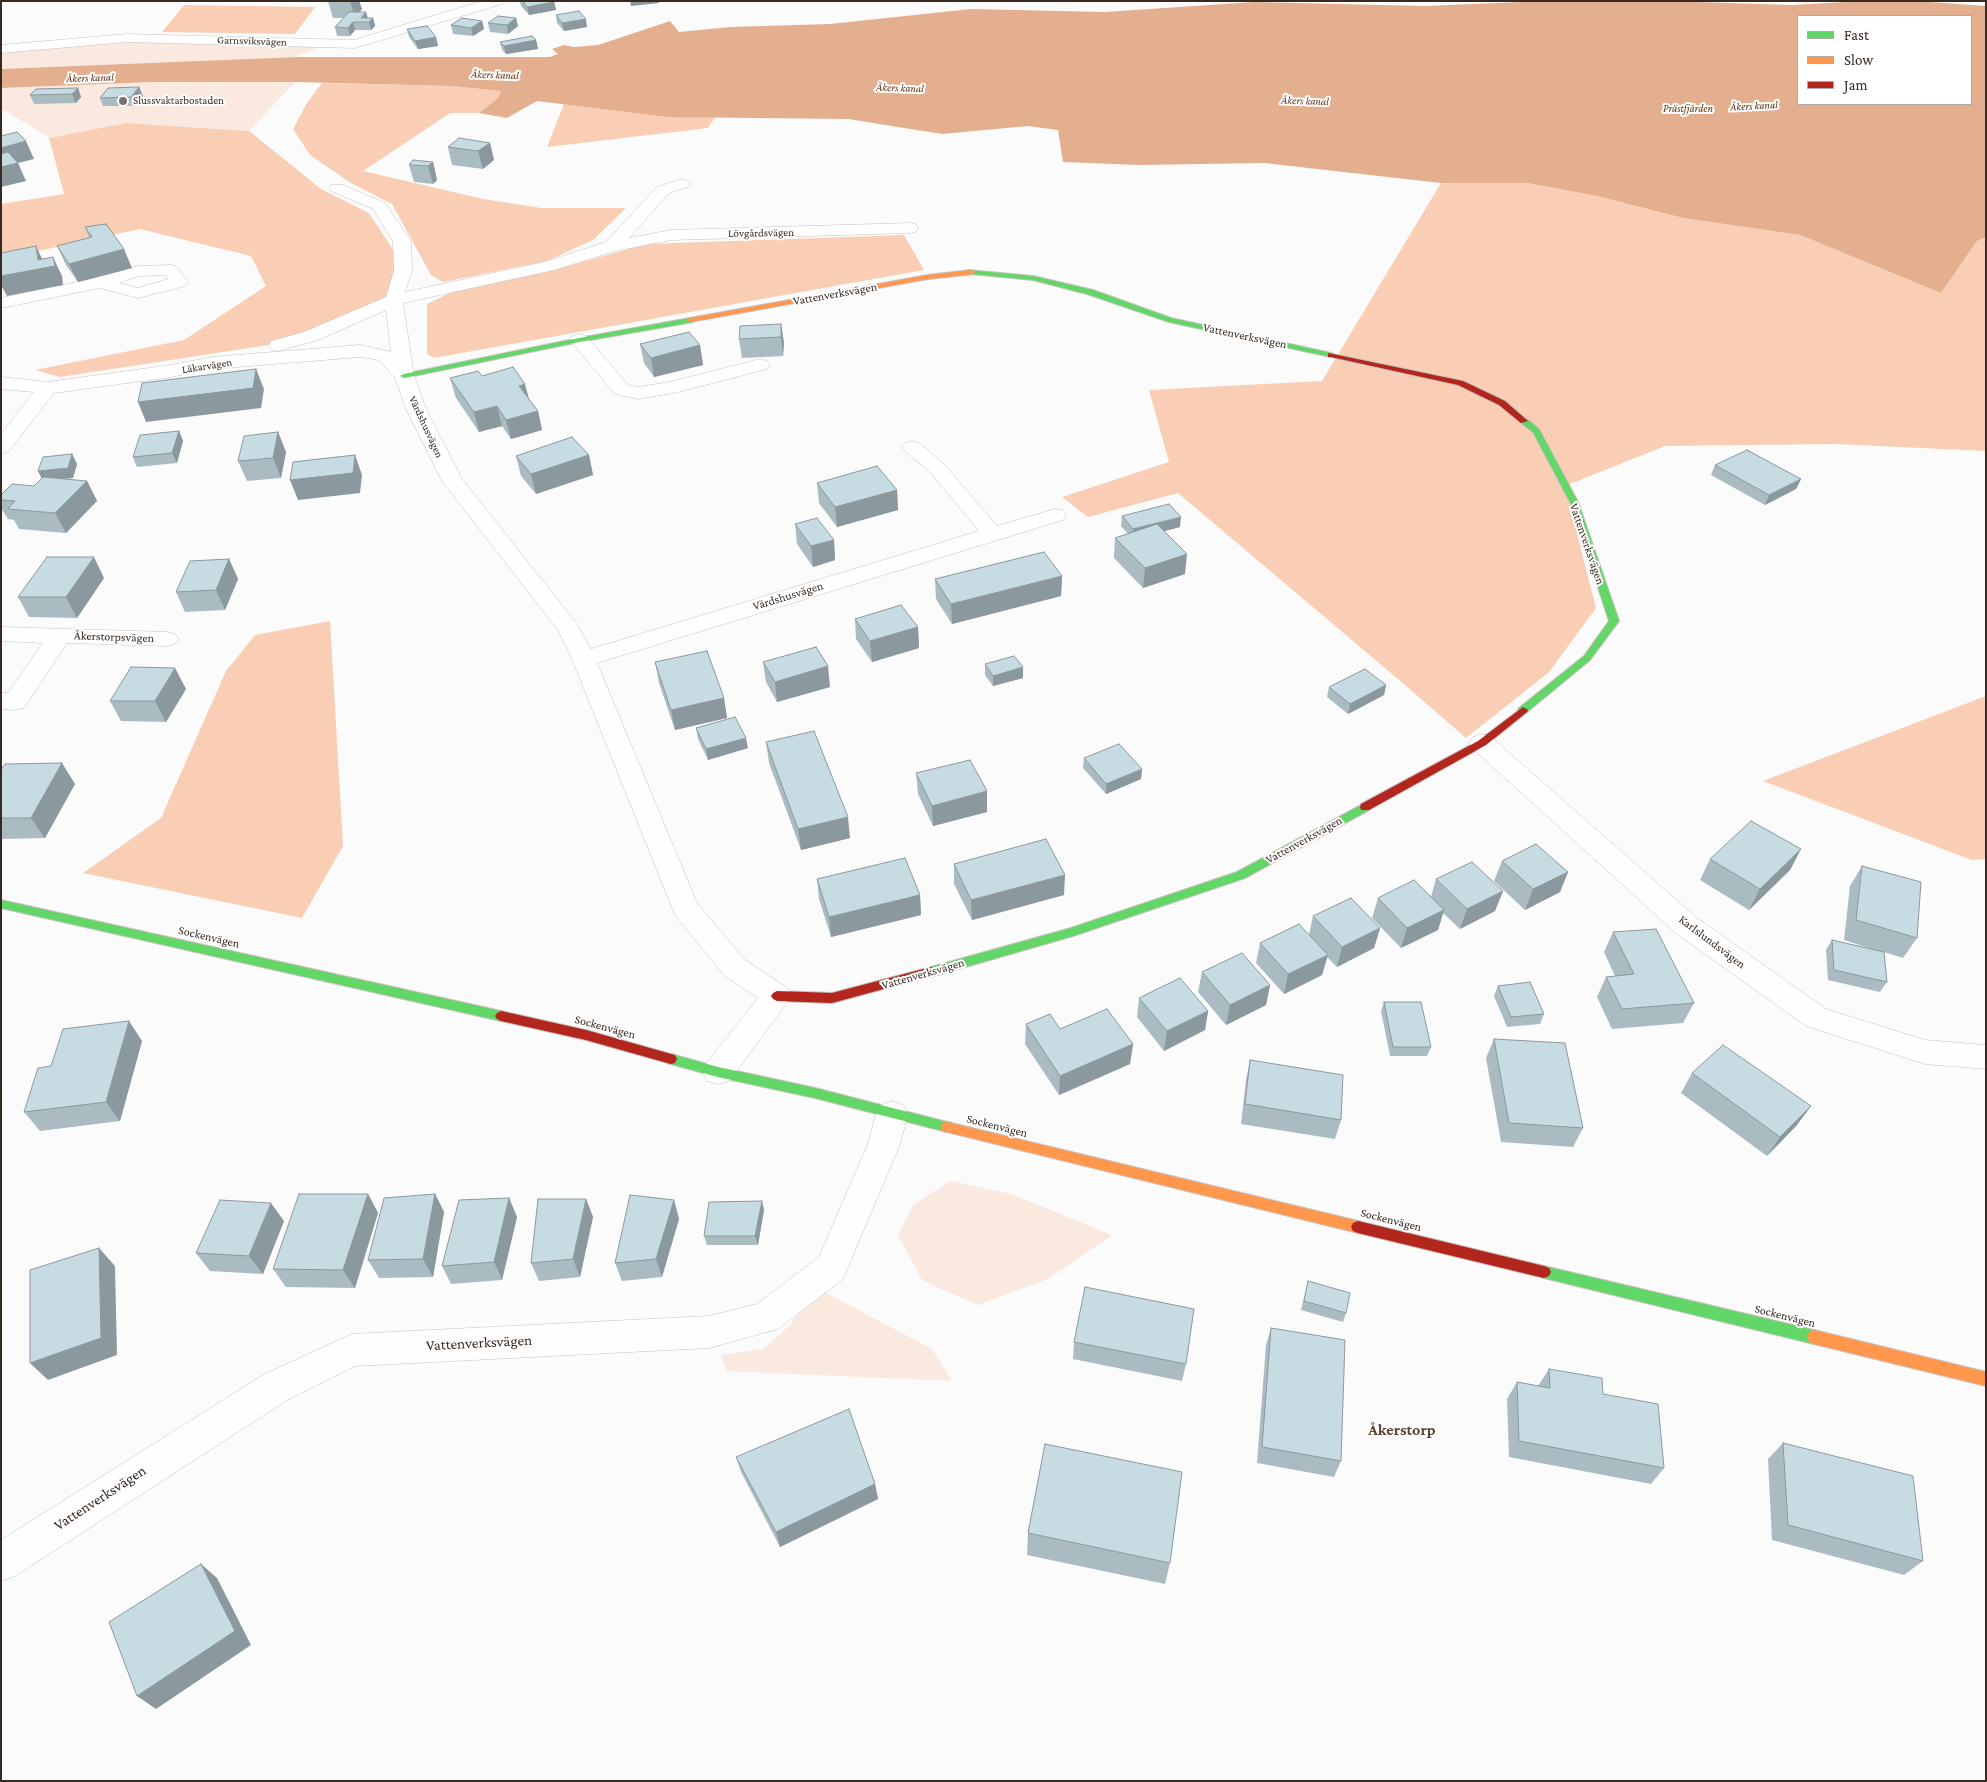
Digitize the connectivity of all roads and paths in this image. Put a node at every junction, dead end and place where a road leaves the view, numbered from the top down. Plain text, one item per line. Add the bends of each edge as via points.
1 (497, 1) edge
2 (1, 49) edge
3 (682, 184) dead end
4 (337, 188) dead end
5 (910, 228) dead end
6 (612, 246) junction
7 (100, 283) dead end
8 (394, 300) junction
9 (1, 303) edge
10 (579, 340) junction
11 (212, 363) junction
12 (760, 365) dead end
13 (404, 376) junction
14 (1, 383) edge
15 (48, 388) junction
16 (912, 446) dead end
17 (1, 448) edge
18 (1055, 515) dead end
19 (992, 533) junction
20 (1, 634) edge
21 (60, 636) junction
22 (167, 639) dead end
23 (584, 659) junction
24 (1, 701) edge
25 (1482, 742) junction
26 (1, 904) edge
27 (777, 996) junction
28 (1986, 1058) edge
29 (718, 1072) junction
30 (892, 1114) junction
31 (1986, 1379) edge
32 (1, 1562) edge

1 - 2 street, Garnsviksvägen via 354,44 127,38
3 - 6 street via 663,190
4 - 8 street, Värdshusvägen via 379,206 402,241 403,270
5 - 6 street, Lövgårdsvägen via 671,235
6 - 8 street, Lövgårdsvägen via 548,266
7 - 9 street
8 - 11 street via 311,336
8 - 13 street, Värdshusvägen
10 - 12 street via 622,390 638,393 671,388
10 - 13 street, Vattenverksvägen
10 - 25 street, Vattenverksvägen via 928,277 975,272 1033,278 1090,292 1169,320 1460,383 1502,403 1536,430 1574,502 1614,621 1587,658
11 - 13 street, Läkarvägen via 360,351 385,356
11 - 15 street, Läkarvägen
13 - 23 street, Värdshusvägen via 416,409 452,481 568,628
14 - 15 street, Läkarvägen
15 - 17 street
16 - 19 street via 937,468
18 - 19 street, Värdshusvägen
19 - 23 street, Värdshusvägen
20 - 21 street, Åkerstorpsvägen
21 - 22 street, Åkerstorpsvägen
21 - 24 street, Åkerstorpsvägen via 15,702
23 - 27 street, Värdshusvägen via 685,908 735,968
25 - 27 street, Vattenverksvägen via 1241,875 1073,932 874,988 832,998
25 - 28 street, Karlslundsvägen via 1687,926 1816,1018 1925,1052
26 - 29 street, Sockenvägen via 586,1035
27 - 29 street
29 - 30 street, Sockenvägen
30 - 31 street, Sockenvägen
30 - 32 street, Vattenverksvägen via 884,1144 831,1268 766,1318 709,1332 352,1350 276,1387

